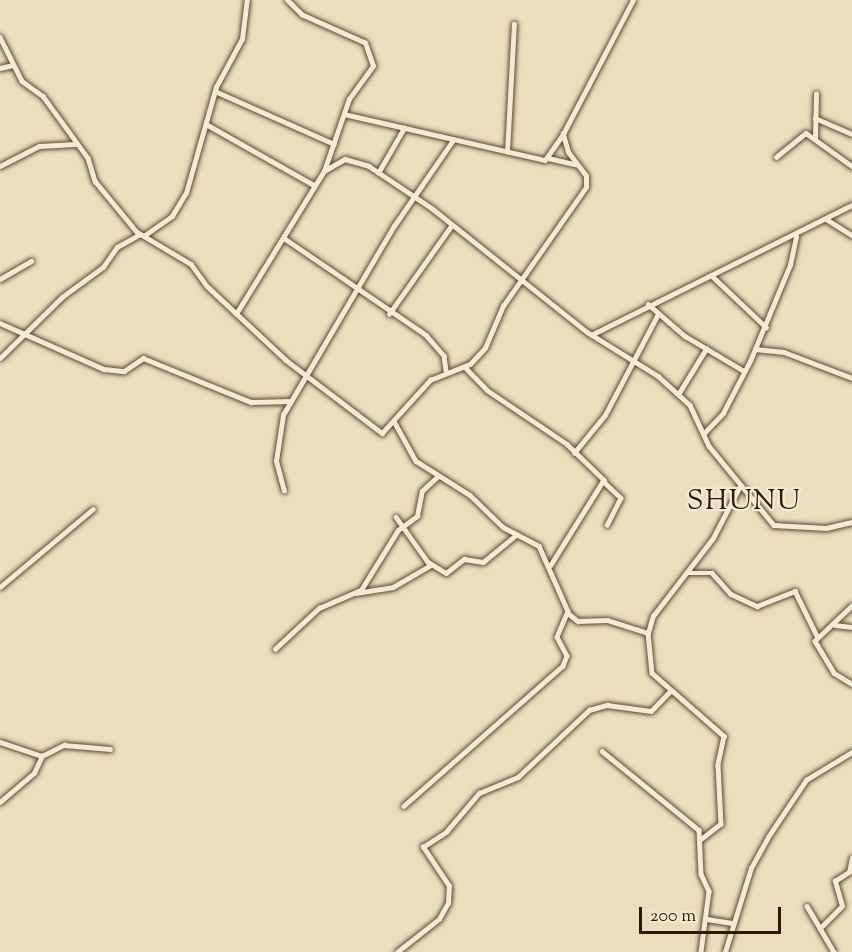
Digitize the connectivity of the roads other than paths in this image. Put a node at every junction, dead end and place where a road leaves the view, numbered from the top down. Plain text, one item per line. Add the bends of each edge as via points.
1 (247, 0) edge
2 (287, 0) edge
3 (633, 0) edge
4 (514, 24) dead end
5 (0, 37) edge
6 (13, 65) junction
7 (0, 68) edge
8 (215, 91) junction
9 (816, 94) dead end
10 (344, 114) junction
11 (815, 118) junction
12 (207, 124) junction
13 (404, 128) junction
14 (563, 134) junction
15 (852, 134) edge
16 (815, 138) junction
17 (453, 140) junction
18 (75, 144) junction
19 (334, 144) junction
20 (507, 152) junction
21 (330, 156) junction
22 (776, 157) dead end
23 (548, 159) junction
24 (338, 160) junction
25 (577, 164) junction
26 (0, 166) edge
27 (852, 166) edge
28 (324, 171) junction
29 (378, 173) junction
30 (314, 185) junction
31 (415, 198) junction
32 (852, 205) edge
33 (826, 219) junction
34 (131, 224) junction
35 (451, 226) junction
36 (143, 234) junction
37 (852, 235) edge
38 (796, 237) junction
39 (129, 238) junction
40 (284, 238) junction
41 (31, 261) dead end
42 (711, 275) junction
43 (0, 279) edge
44 (523, 279) junction
45 (357, 288) junction
46 (648, 304) junction
47 (236, 314) junction
48 (390, 314) junction
49 (657, 316) junction
50 (0, 323) edge
51 (766, 327) junction
52 (25, 330) junction
53 (591, 335) junction
54 (706, 349) junction
55 (755, 349) junction
56 (0, 358) edge
57 (634, 360) junction
58 (465, 367) junction
59 (446, 371) junction
60 (744, 371) junction
61 (304, 374) junction
62 (852, 378) edge
63 (679, 393) junction
64 (291, 401) junction
65 (395, 423) junction
66 (704, 433) junction
67 (574, 453) junction
68 (438, 476) junction
69 (604, 482) junction
70 (740, 485) junction
71 (284, 491) dead end
72 (93, 509) dead end
73 (396, 517) dead end
74 (852, 522) edge
75 (402, 525) junction
76 (607, 525) dead end
77 (516, 535) junction
78 (431, 565) junction
79 (551, 565) junction
80 (687, 573) junction
81 (0, 587) edge
82 (356, 593) junction
83 (852, 606) edge
84 (568, 613) junction
85 (835, 625) junction
86 (852, 627) edge
87 (648, 633) junction
88 (817, 636) junction
89 (275, 649) dead end
90 (852, 684) edge
91 (670, 691) junction
92 (0, 742) edge
93 (110, 749) dead end
94 (602, 751) dead end
95 (852, 752) edge
96 (42, 756) junction
97 (0, 802) edge
98 (404, 806) dead end
99 (702, 838) junction
100 (852, 858) edge
101 (807, 906) dead end
102 (707, 919) junction
103 (732, 923) junction
104 (820, 928) junction
105 (397, 952) edge
106 (701, 952) edge
107 (725, 952) edge
108 (834, 952) edge

1 - 8 street via 240,45
2 - 10 street via 302,15 369,50 372,69
3 - 14 street
4 - 20 street
5 - 6 street
6 - 7 street
6 - 18 street via 22,81 43,96
8 - 12 street
8 - 19 street
9 - 11 street
10 - 13 street
10 - 19 street
11 - 15 street
11 - 16 street
12 - 30 street
12 - 36 street via 180,207
13 - 17 street
13 - 29 street
14 - 23 street
14 - 25 street
16 - 22 street via 803,133
16 - 27 street
17 - 20 street
17 - 31 street
18 - 26 street via 39,146
18 - 34 street via 88,158 95,180
19 - 21 street
20 - 23 street
21 - 24 street
21 - 28 street
23 - 25 street
24 - 28 street
24 - 29 street via 357,161
25 - 44 street via 587,178 585,187
28 - 30 street
29 - 31 street
30 - 40 street
31 - 35 street
31 - 45 street
32 - 33 street
33 - 37 street
33 - 38 street
34 - 36 street
34 - 39 street
35 - 44 street
35 - 48 street
36 - 39 street
36 - 47 street via 191,264
38 - 42 street
38 - 51 street
39 - 52 street via 90,279
40 - 45 street
40 - 47 street
41 - 43 street
42 - 46 street
42 - 51 street
44 - 53 street
44 - 58 street via 503,306 485,348
45 - 48 street
45 - 61 street
46 - 49 street
46 - 53 street
47 - 61 street
48 - 59 street via 429,338 444,356
49 - 54 street
49 - 57 street
50 - 52 street
51 - 55 street
52 - 56 street
52 - 64 street via 104,369 124,371 143,358 251,402
53 - 57 street
54 - 60 street
54 - 63 street
55 - 60 street
55 - 62 street via 784,352
57 - 63 street
57 - 67 street via 604,416
58 - 59 street
58 - 67 street via 483,386
59 - 65 street via 424,386
60 - 66 street via 723,414
61 - 64 street
61 - 65 street via 379,432
63 - 66 street
64 - 71 street via 277,435
65 - 68 street via 411,456
66 - 70 street
67 - 69 street
68 - 75 street via 422,491 417,516
68 - 77 street via 470,495
69 - 76 street via 621,498
69 - 79 street
70 - 74 street via 778,526 831,528
70 - 80 street
72 - 81 street
73 - 75 street
75 - 78 street
75 - 82 street
77 - 78 street via 483,562 464,559 446,573
77 - 79 street via 536,544
78 - 82 street via 393,587
79 - 84 street
80 - 87 street via 653,616
80 - 88 street via 712,573 735,597 759,607 795,591
82 - 89 street via 320,608
83 - 85 street
84 - 87 street via 578,621 607,620
84 - 98 street via 557,637 567,656 562,666
85 - 86 street
85 - 88 street
87 - 91 street via 650,669
88 - 90 street via 816,645 834,673
91 - 99 street via 725,739 718,765 721,825
91 - 105 street via 651,711 607,705 589,710 518,777 479,793 446,832 423,847 449,886 448,903 439,920
92 - 96 street
93 - 96 street via 64,745
94 - 99 street via 691,818
95 - 103 street via 805,782 751,868
96 - 97 street via 34,773
99 - 102 street
100 - 104 street via 849,872 835,881 842,906
101 - 104 street
102 - 103 street
102 - 106 street
103 - 107 street
104 - 108 street

